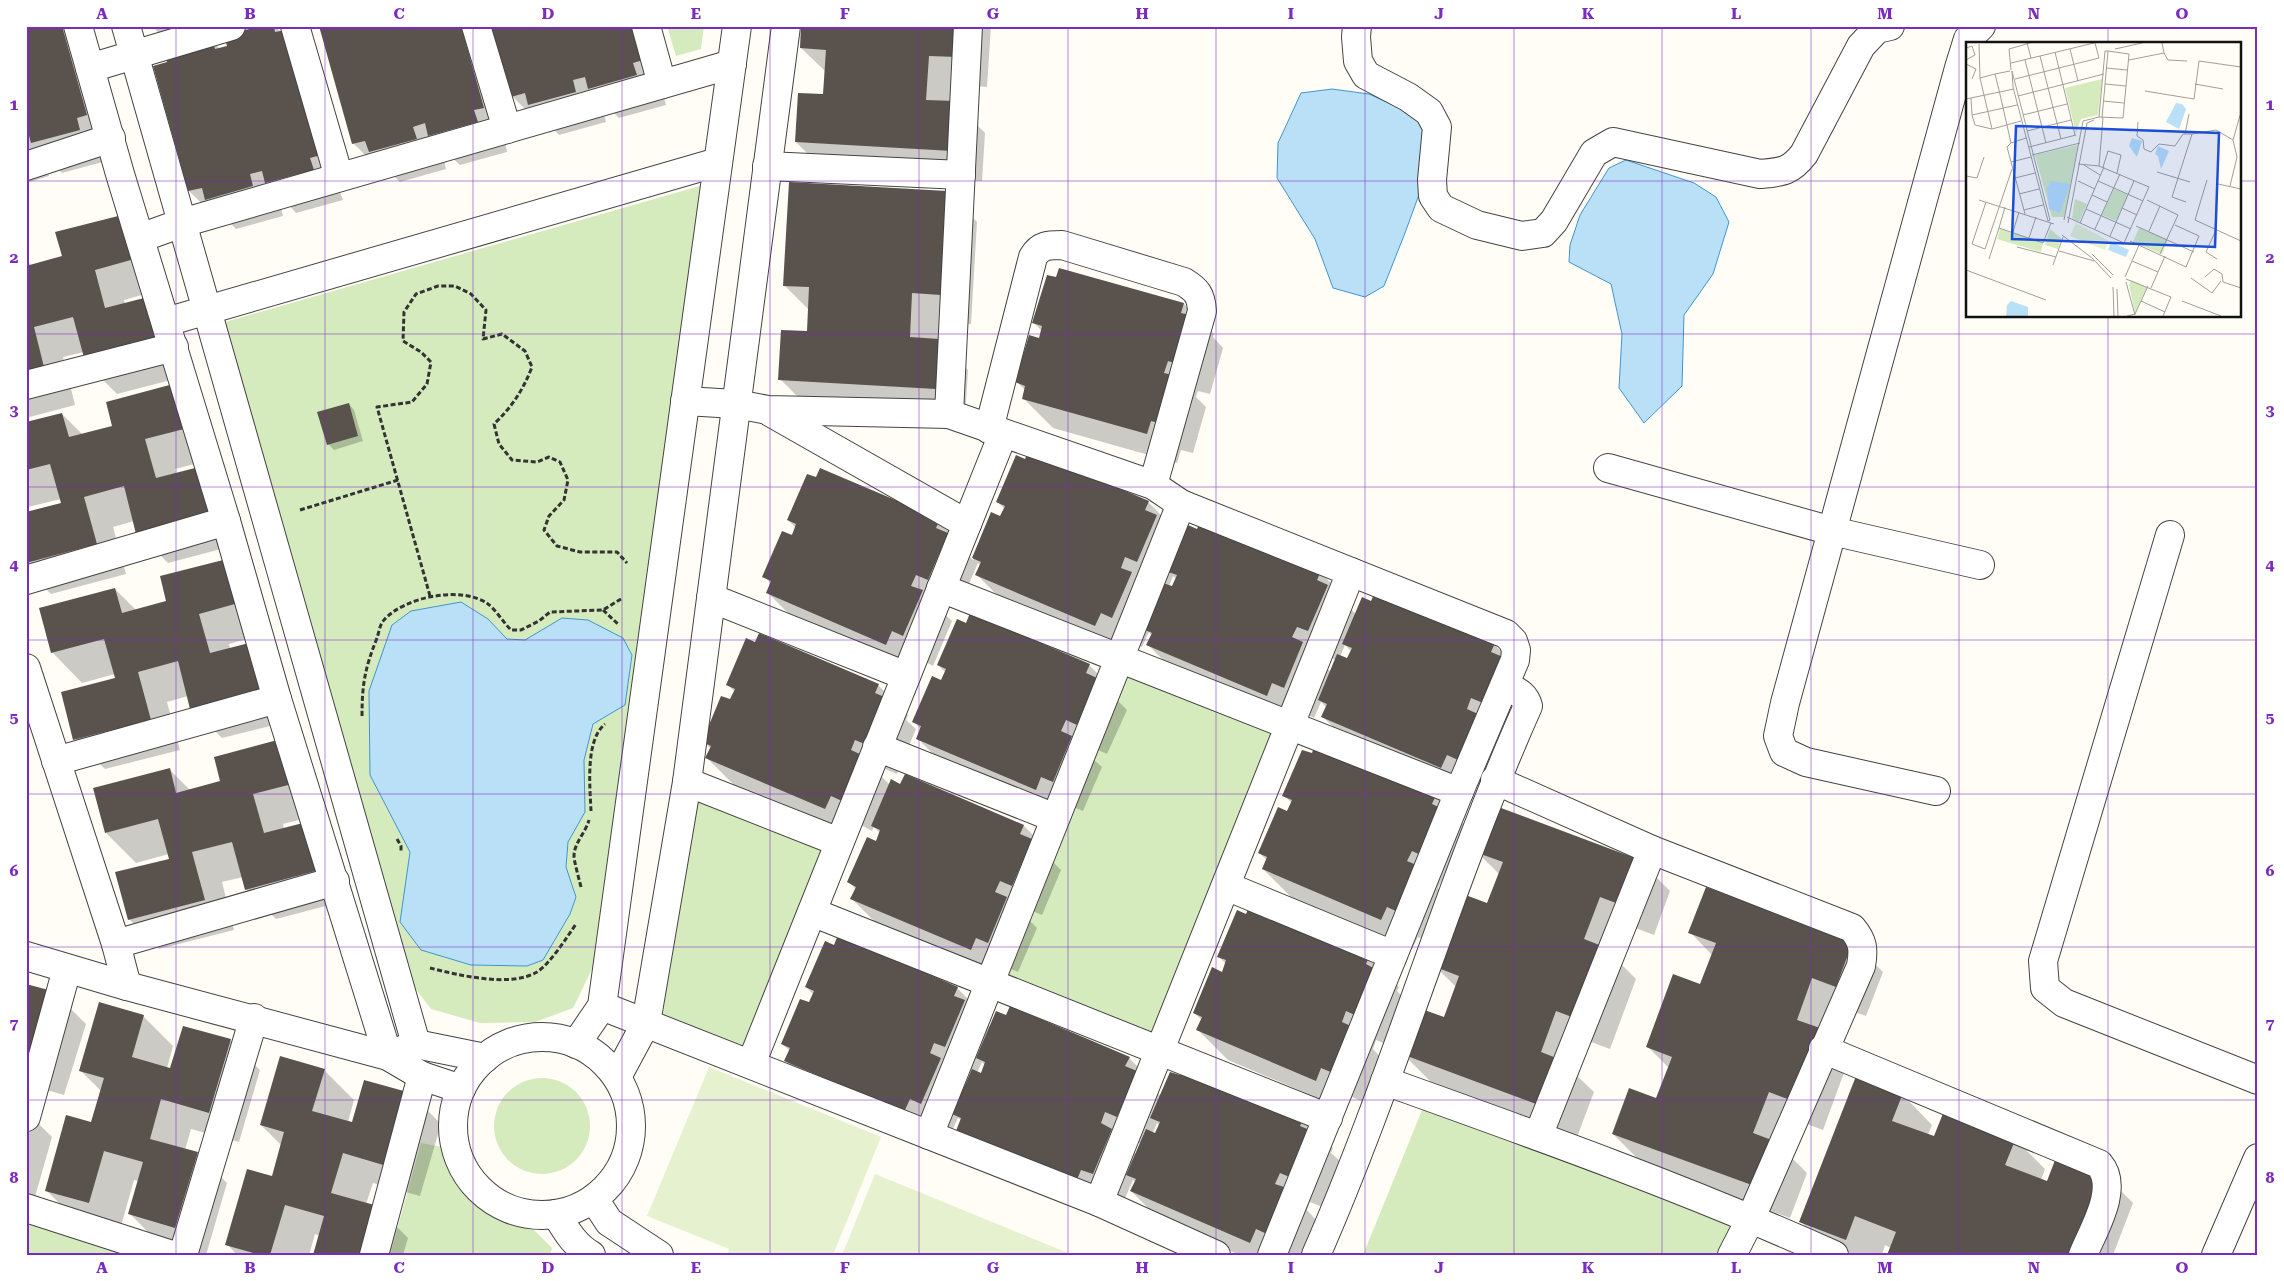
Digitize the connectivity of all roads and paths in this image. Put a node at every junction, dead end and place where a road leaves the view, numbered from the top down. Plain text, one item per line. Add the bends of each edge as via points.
1 (78, 26) edge
2 (126, 26) edge
3 (231, 26) edge
4 (295, 26) edge
5 (476, 26) edge
6 (646, 26) edge
7 (737, 26) edge
8 (786, 26) edge
9 (968, 26) edge
10 (1357, 26) edge
11 (1890, 26) edge
12 (1981, 26) edge
13 (1967, 42) edge
14 (1966, 46) edge
15 (134, 54) junction
16 (732, 64) junction
17 (90, 68) junction
18 (662, 84) junction
19 (507, 130) junction
20 (110, 138) junction
21 (718, 162) junction
22 (26, 166) edge
23 (767, 166) junction
24 (961, 176) junction
25 (338, 177) junction
26 (182, 223) junction
27 (140, 238) junction
28 (207, 310) junction
29 (170, 334) junction
30 (26, 385) edge
31 (685, 402) junction
32 (736, 404) junction
33 (768, 410) junction
34 (949, 414) junction
35 (996, 431) junction
36 (1608, 468) dead end
37 (398, 480) junction
38 (1153, 486) junction
39 (1181, 504) junction
40 (268, 520) junction
41 (226, 521) junction
42 (967, 524) junction
43 (1832, 531) junction
44 (2170, 535) dead end
45 (1980, 565) dead end
46 (633, 568) dead end
47 (1351, 572) junction
48 (26, 580) edge
49 (942, 588) junction
50 (430, 596) junction
51 (624, 597) dead end
52 (711, 598) junction
53 (603, 610) junction
54 (622, 628) dead end
55 (1120, 658) junction
56 (26, 668) edge
57 (906, 676) junction
58 (1505, 686) junction
59 (277, 699) junction
60 (612, 719) dead end
61 (361, 722) dead end
62 (1290, 726) junction
63 (878, 747) junction
64 (56, 762) junction
65 (1495, 780) junction
66 (686, 782) junction
67 (1936, 791) dead end
68 (1459, 792) junction
69 (1056, 818) junction
70 (396, 837) dead end
71 (839, 842) junction
72 (1652, 850) junction
73 (400, 855) dead end
74 (335, 881) junction
75 (1226, 886) junction
76 (582, 892) dead end
77 (812, 912) junction
78 (578, 915) dead end
79 (116, 944) junction
80 (1393, 955) junction
81 (26, 956) edge
82 (426, 966) dead end
83 (67, 969) junction
84 (990, 982) junction
85 (127, 986) junction
86 (602, 1006) junction
87 (254, 1018) junction
88 (646, 1023) junction
89 (416, 1044) junction
90 (576, 1044) junction
91 (1161, 1049) junction
92 (1823, 1050) junction
93 (388, 1056) junction
94 (485, 1058) junction
95 (751, 1064) junction
96 (422, 1076) junction
97 (617, 1077) junction
98 (2258, 1080) edge
99 (1384, 1081) junction
100 (461, 1090) junction
101 (26, 1117) edge
102 (1328, 1118) junction
103 (929, 1135) junction
104 (1538, 1136) junction
105 (2258, 1158) edge
106 (594, 1199) junction
107 (1099, 1202) junction
108 (26, 1208) edge
109 (556, 1214) junction
110 (1751, 1218) junction
111 (568, 1246) edge
112 (1324, 1252) edge
113 (172, 1255) edge
114 (183, 1255) edge
115 (374, 1255) edge
116 (591, 1255) edge
117 (659, 1255) edge
118 (1216, 1255) edge
119 (1272, 1255) edge
120 (1732, 1255) edge
121 (1834, 1255) edge
122 (2083, 1255) edge
123 (2216, 1255) edge

1 - 17 street
2 - 15 street
3 - 15 street
4 - 25 street
5 - 19 street
6 - 18 street
7 - 16 street
8 - 23 street
9 - 24 street
10 - 11 street via 1358,61 1366,75 1429,112 1437,127 1432,180 1433,196 1441,208 1476,225 1522,236 1543,233 1554,221 1594,153 1614,142 1760,174 1781,172 1795,166 1861,46 1877,29
12 - 13 street
14 - 43 street
15 - 17 street
15 - 26 street
16 - 18 street
16 - 21 street
17 - 20 street
18 - 19 street
19 - 25 street
20 - 22 street
20 - 27 street
21 - 28 street
21 - 31 street
23 - 24 street
23 - 32 street
24 - 34 street
25 - 26 street
26 - 27 street
26 - 28 street
27 - 29 street
28 - 29 street
28 - 40 street
29 - 30 street
29 - 41 street
31 - 32 street
31 - 86 street
32 - 33 street
32 - 52 street
33 - 34 street
33 - 42 street
34 - 35 street
35 - 38 street
35 - 38 street via 1033,257 1038,248 1062,245 1184,282 1195,288 1201,297 1202,311
35 - 42 street
36 - 43 street
37 - 40 path
37 - 46 path via 377,407 412,402 427,384 430,362 403,341 404,312 416,294 438,286 455,286 471,294 486,310 483,339 502,334 525,352 532,367 524,388 494,424 498,444 512,460 537,462 549,457 560,462 568,480 564,500 549,516 544,530 557,546 580,552 617,552
37 - 50 path
38 - 39 street
39 - 47 street
39 - 55 street
40 - 89 street
41 - 48 street
41 - 59 street
42 - 49 street
43 - 45 street
43 - 67 street via 1785,703 1778,736 1784,752 1806,762
44 - 98 street via 2043,961 2045,988 2064,1003
47 - 58 street via 1506,634 1513,640 1516,650
47 - 62 street
49 - 55 street
49 - 57 street
50 - 53 path via 459,594 489,604 511,630 521,630 550,612
50 - 61 path via 402,607 383,620 362,681
51 - 53 path
52 - 57 street
52 - 66 street
53 - 54 path
55 - 62 street
55 - 69 street
56 - 64 street
57 - 63 street
58 - 65 street via 1522,694 1528,706
58 - 68 street
59 - 64 street
59 - 74 street
60 - 76 path via 598,729 594,741 590,812 575,849
62 - 68 street
62 - 75 street
63 - 69 street
63 - 71 street
64 - 79 street
65 - 72 street
65 - 99 street
66 - 71 street
66 - 88 street
68 - 80 street
69 - 84 street
70 - 73 path via 401,846
71 - 77 street
72 - 92 street via 1852,928 1864,950 1861,966
72 - 104 street
74 - 79 street
74 - 93 street
75 - 80 street
75 - 91 street
77 - 84 street
77 - 95 street
78 - 82 path via 576,924 552,956 538,972 526,977 477,978
79 - 85 street
80 - 102 street
81 - 83 street
83 - 85 street
83 - 101 street
84 - 91 street
84 - 103 street
85 - 87 street
86 - 88 street
86 - 90 street
87 - 93 street
87 - 114 street
88 - 95 street
88 - 97 street
89 - 93 street
89 - 94 street
90 - 94 street via 550,1038 522,1039
90 - 97 street via 599,1058
91 - 102 street
91 - 107 street
92 - 110 street
92 - 122 street via 2099,1164 2105,1172 2107,1196
93 - 96 street
94 - 100 street
95 - 103 street
96 - 100 street
96 - 115 street
97 - 106 street via 629,1102 632,1129 627,1156 614,1180
99 - 104 street
99 - 112 street
100 - 109 street via 454,1116 455,1143 464,1168 480,1190 503,1206 529,1214
102 - 119 street
103 - 107 street
104 - 110 street
105 - 123 street
106 - 109 street via 576,1209
106 - 117 street via 609,1222
107 - 118 street
108 - 113 street
109 - 111 street
110 - 120 street
110 - 121 street
111 - 116 street

